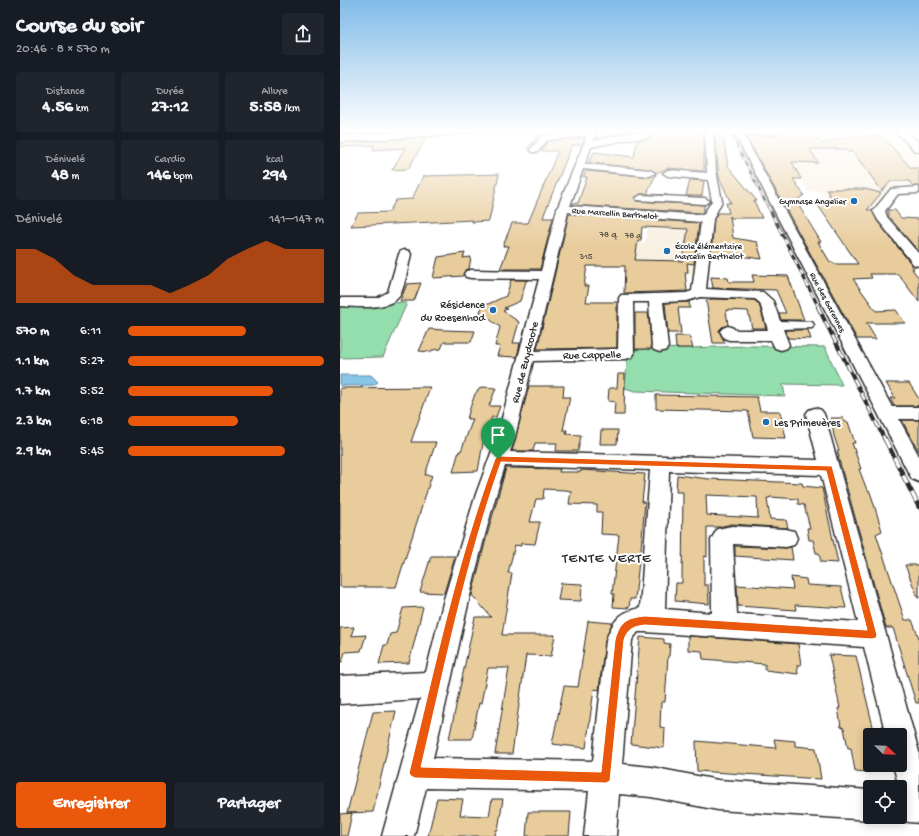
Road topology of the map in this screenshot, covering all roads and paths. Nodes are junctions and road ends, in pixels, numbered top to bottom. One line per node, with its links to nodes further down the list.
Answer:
1 (579, 169): 12 (street, Rue de Zuydcoote)
2 (640, 169): 5 (street)
3 (712, 169): 7 (street)
4 (758, 169): 27 (street, Rue des Garennes)
5 (650, 173)
6 (668, 173): 7 (street)
7 (713, 178): 14 (street)
8 (919, 190): 16 (street)
9 (641, 198): 10 (street, Rue Marcellin Berthelot)
10 (670, 199): 11 (street, Rue Marcellin Berthelot); 13 (street, Rue Marcellin Berthelot)
11 (705, 201)
12 (563, 209): 13 (street, Rue Marcellin Berthelot); 18 (street, Rue de Zuydcoote)
13 (666, 217): 14 (street, Rue Marcellin Berthelot)
14 (707, 219): 19 (street)
15 (405, 254): 21 (street)
16 (919, 262)
17 (471, 274): 18 (street)
18 (546, 274): 26 (street, Rue de Zuydcoote)
19 (699, 293): 20 (street); 24 (street)
20 (656, 298): 25 (street); 26 (street, Rue Cappelle)
21 (340, 302)
22 (807, 325): 24 (street)
23 (728, 331): 24 (street)
24 (778, 335)
25 (660, 348)
26 (526, 356): 30 (street, Rue de Zuydcoote)
27 (887, 413): 28 (street); 33 (street, Rue des Garennes)
28 (919, 413)
29 (815, 414): 32 (street)
30 (498, 459): 31 (street); 38 (street, Rue de Zuydcoote)
31 (660, 463): 32 (street); 35 (street)
32 (829, 468): 37 (street)
33 (919, 474)
34 (786, 538): 36 (street)
35 (652, 621): 36 (street); 43 (street)
36 (725, 626): 37 (street)
37 (872, 635): 40 (street)
38 (436, 685): 39 (street); 42 (street, Rue de Zuydcoote)
39 (340, 690)
40 (898, 728)
41 (907, 762): 46 (street)
42 (415, 773): 43 (street); 47 (street, Rue de Zuydcoote)
43 (606, 777): 44 (street); 48 (street)
44 (863, 804)
45 (907, 806): 46 (street)
46 (919, 807)
47 (398, 836)
48 (600, 836)

